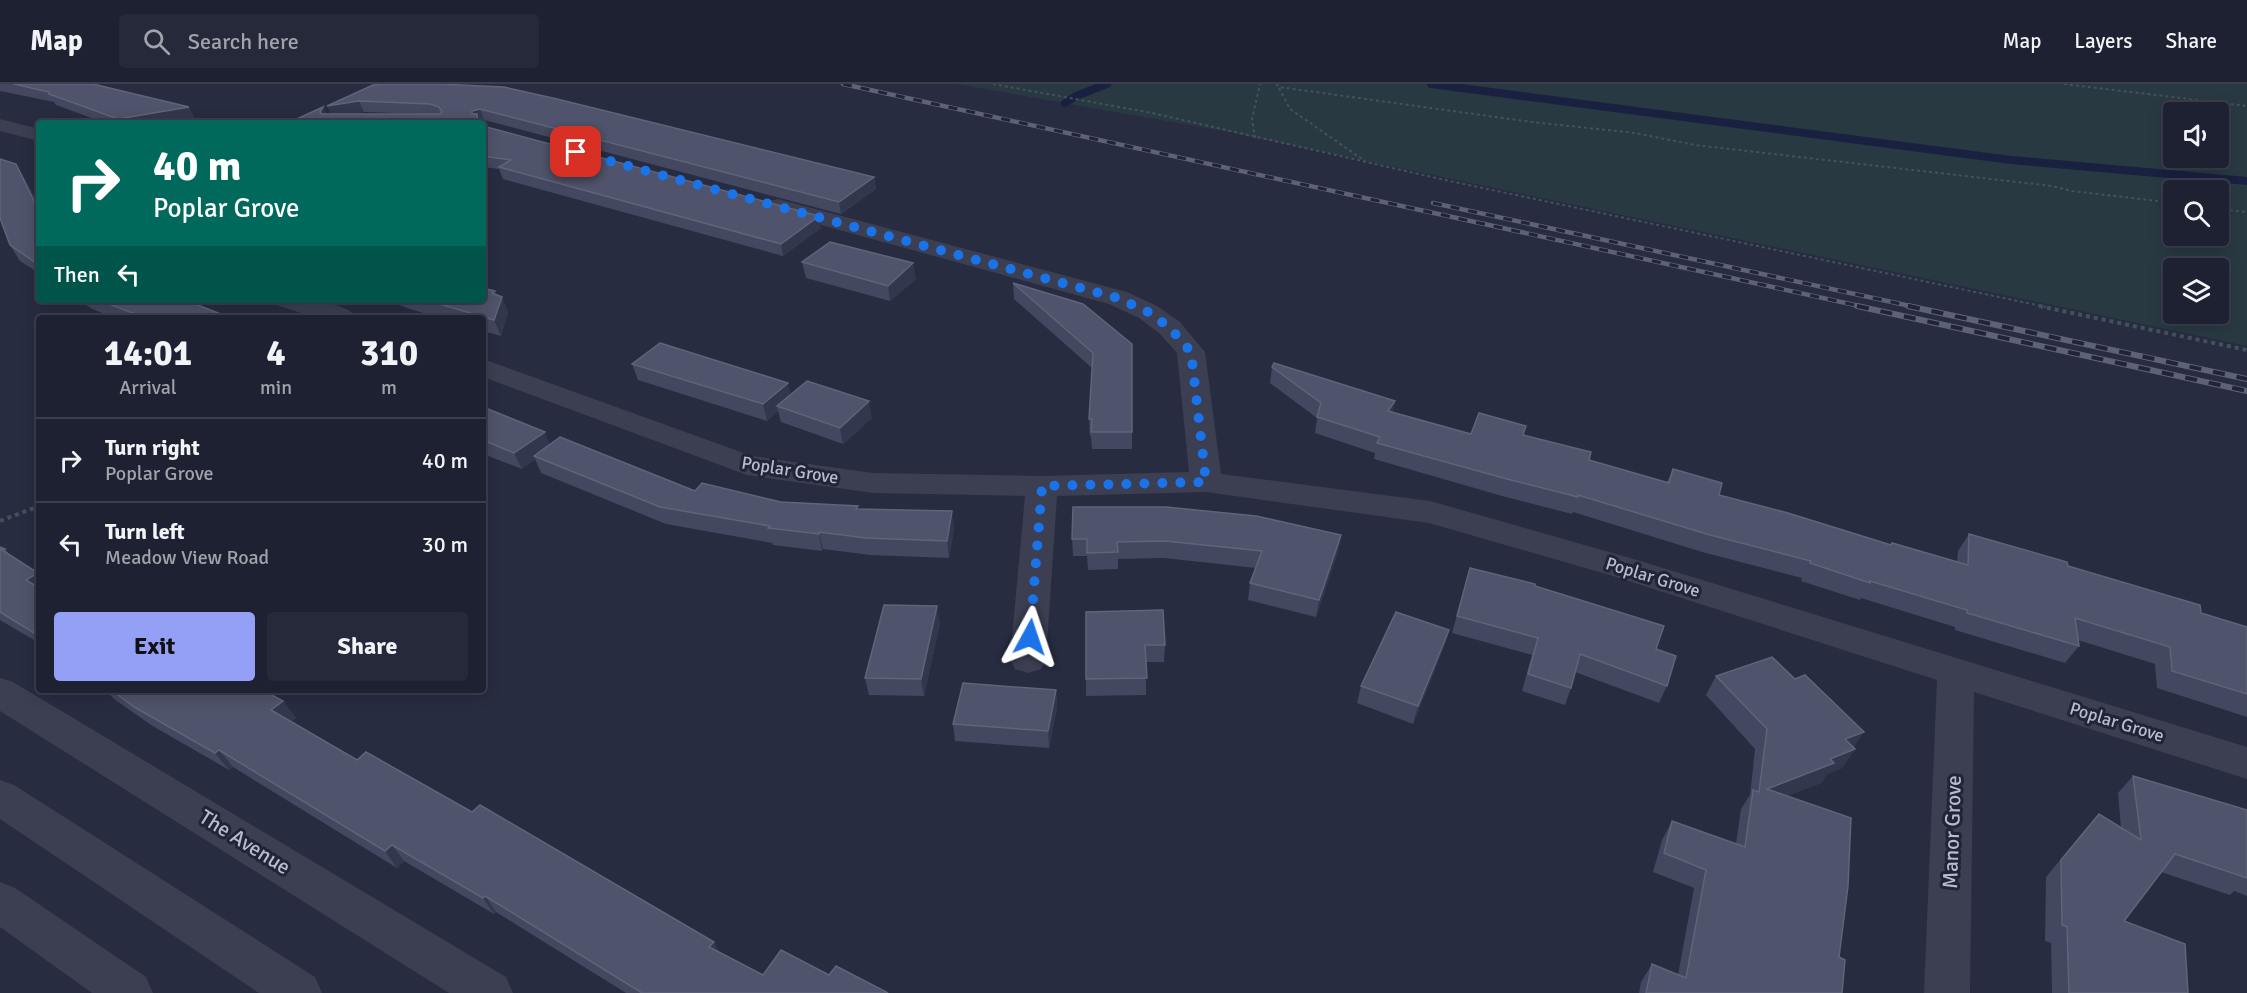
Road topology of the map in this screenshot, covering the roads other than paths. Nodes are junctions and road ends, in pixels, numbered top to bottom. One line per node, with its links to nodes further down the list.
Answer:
1 (0, 124): 2 (street)
2 (36, 134)
3 (761, 202): 7 (street)
4 (297, 303): 5 (street)
5 (335, 315)
6 (486, 368): 8 (street, Poplar Grove)
7 (1206, 482): 8 (street, Poplar Grove); 10 (street, Poplar Grove)
8 (1042, 486): 9 (street)
9 (1028, 659)
10 (1956, 672): 12 (street, Poplar Grove); 18 (street, Manor Grove)
11 (0, 692): 17 (street, The Avenue)
12 (2247, 763)
13 (0, 797): 16 (street)
14 (0, 902): 15 (street)
15 (130, 993)
16 (299, 993)
17 (490, 993)
18 (1947, 993)

